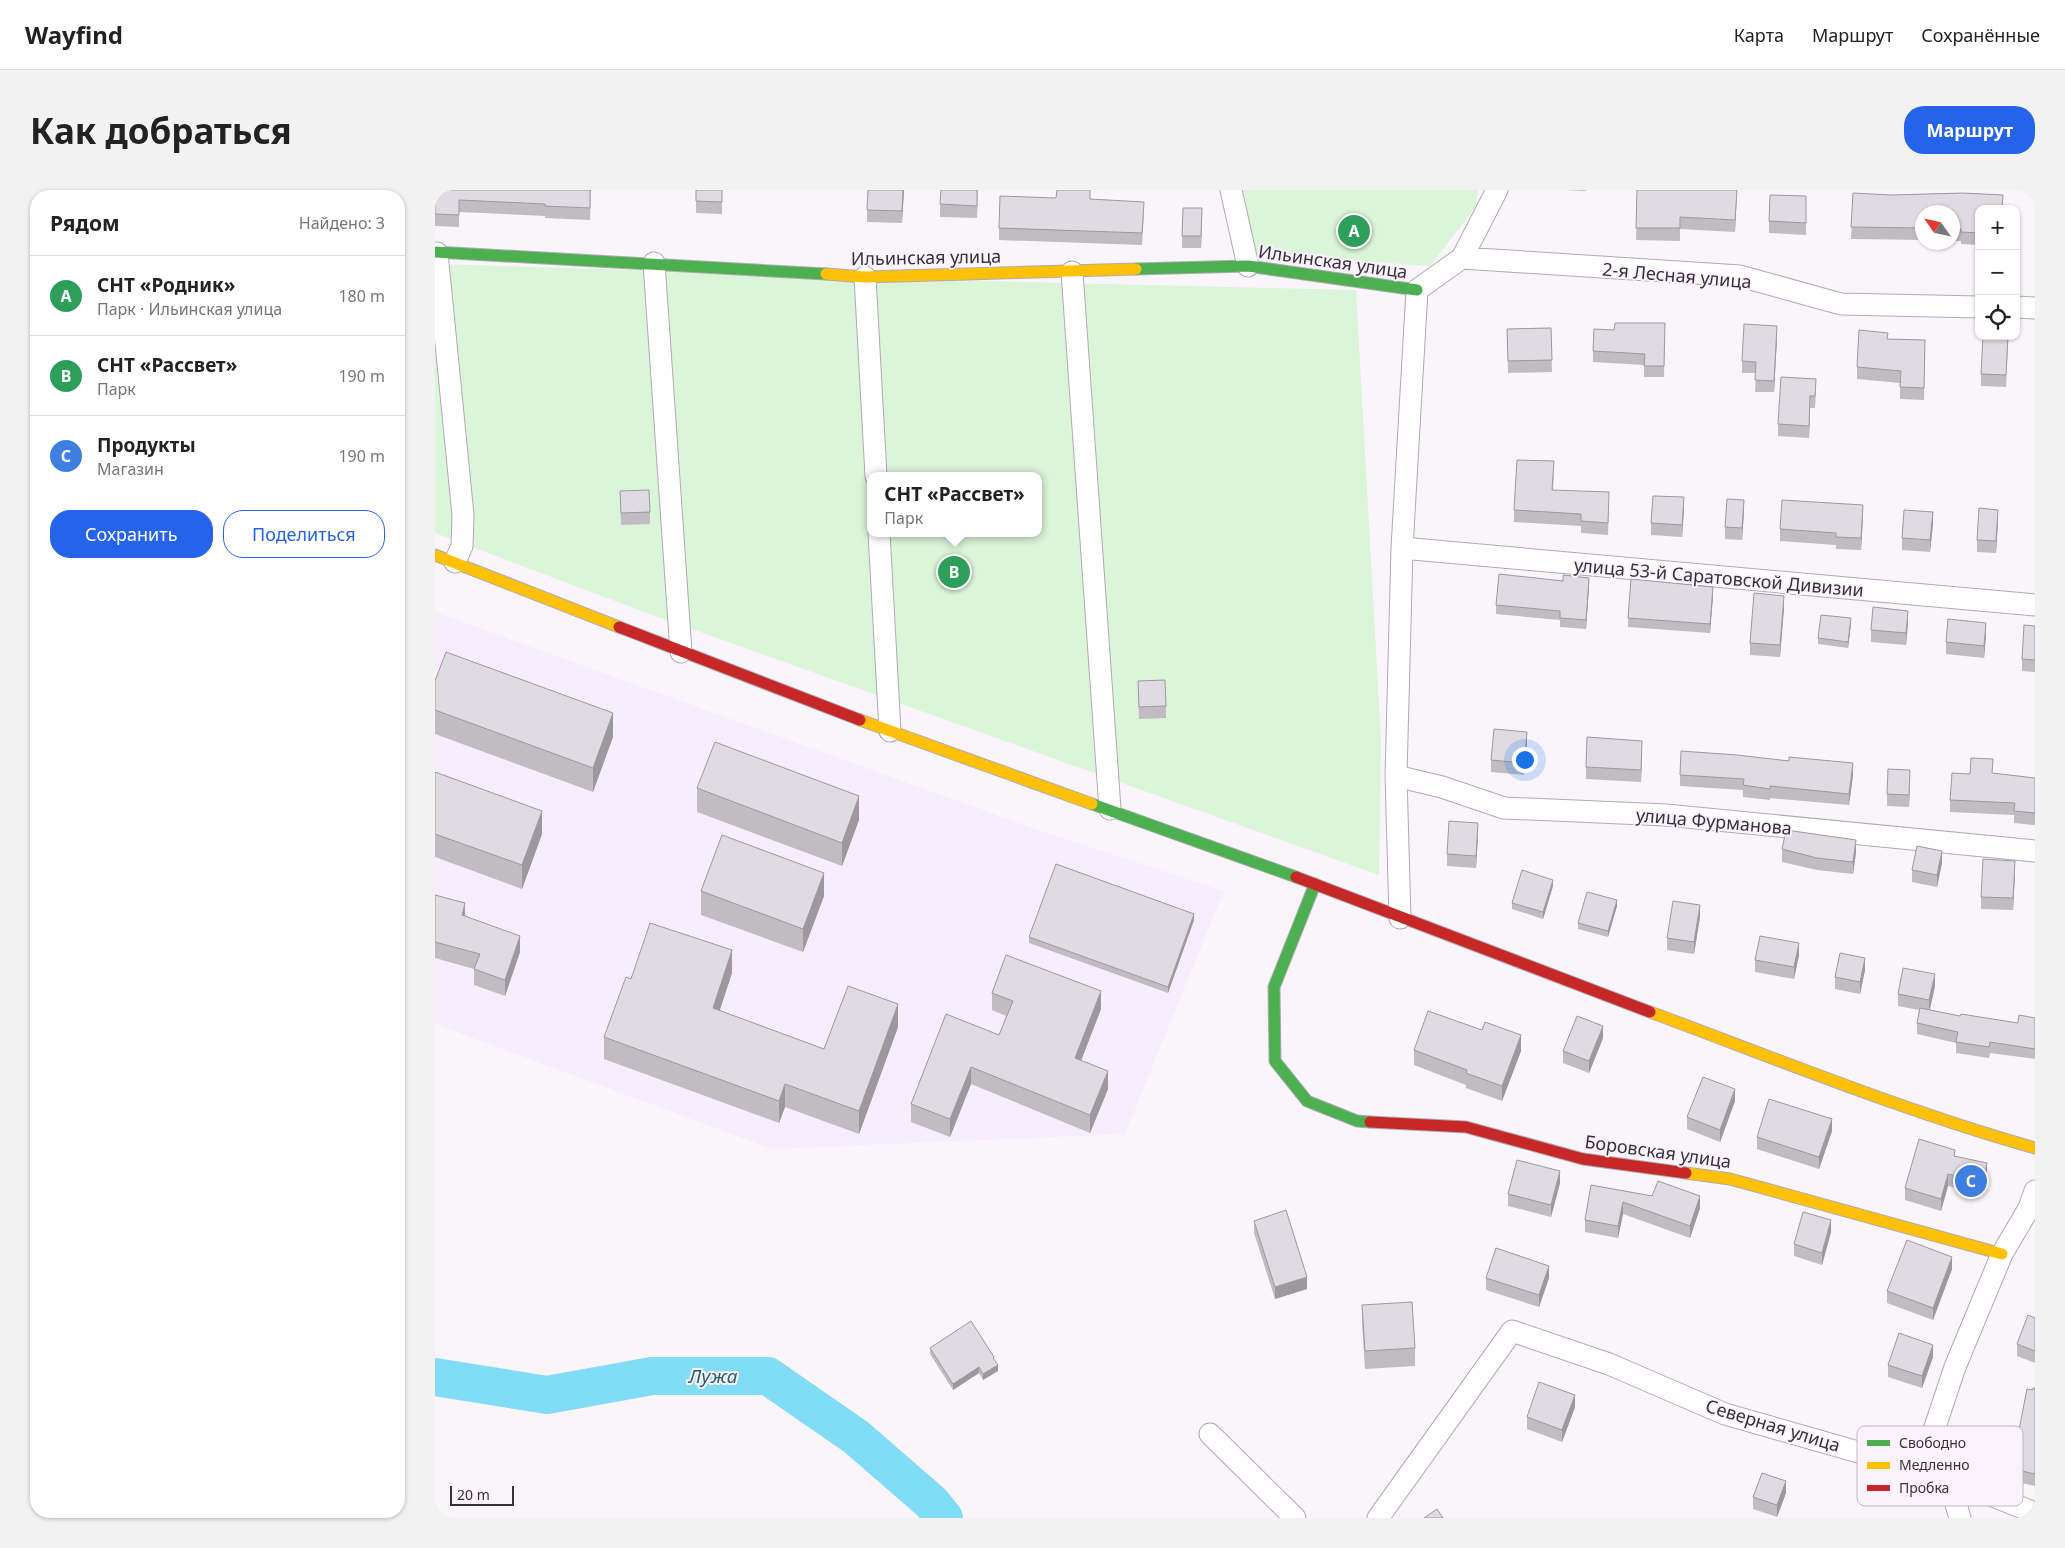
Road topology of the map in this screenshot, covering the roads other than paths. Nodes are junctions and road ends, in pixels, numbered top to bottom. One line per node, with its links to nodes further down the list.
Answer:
1 (1231, 190): 6 (street)
2 (1497, 190): 4 (street)
3 (436, 253): 5 (street, Ильинская улица); 17 (street)
4 (1462, 258): 9 (street); 10 (street, 2-я Лесная улица)
5 (653, 263): 8 (street, Ильинская улица); 19 (street)
6 (1247, 266): 7 (street, Ильинская улица); 9 (street, Ильинская улица)
7 (1072, 272): 8 (street, Ильинская улица); 22 (street)
8 (865, 277): 13 (street)
9 (1417, 290): 15 (street)
10 (1975, 307)
11 (2020, 307): 12 (street)
12 (2035, 308)
13 (876, 472)
14 (879, 537): 20 (street)
15 (1403, 548): 18 (street, улица 53-й Саратовской Дивизии); 21 (street)
16 (435, 555): 17 (street)
17 (455, 562): 19 (street)
18 (2035, 605)
19 (681, 652): 20 (street)
20 (890, 731): 22 (street)
21 (1396, 776): 23 (street, улица Фурманова); 25 (street)
22 (1110, 809): 24 (street)
23 (2035, 851)
24 (1315, 884): 25 (street); 28 (street, Боровская улица)
25 (1400, 918): 26 (street)
26 (2035, 1148)
27 (2035, 1191): 28 (street)
28 (2002, 1254): 29 (street)
29 (1935, 1426)
30 (1211, 1434): 34 (street)
31 (1857, 1452): 35 (street, Северная улица)
32 (2018, 1506): 33 (street, Северная улица)
33 (2035, 1513)
34 (1295, 1518)
35 (1378, 1518)

